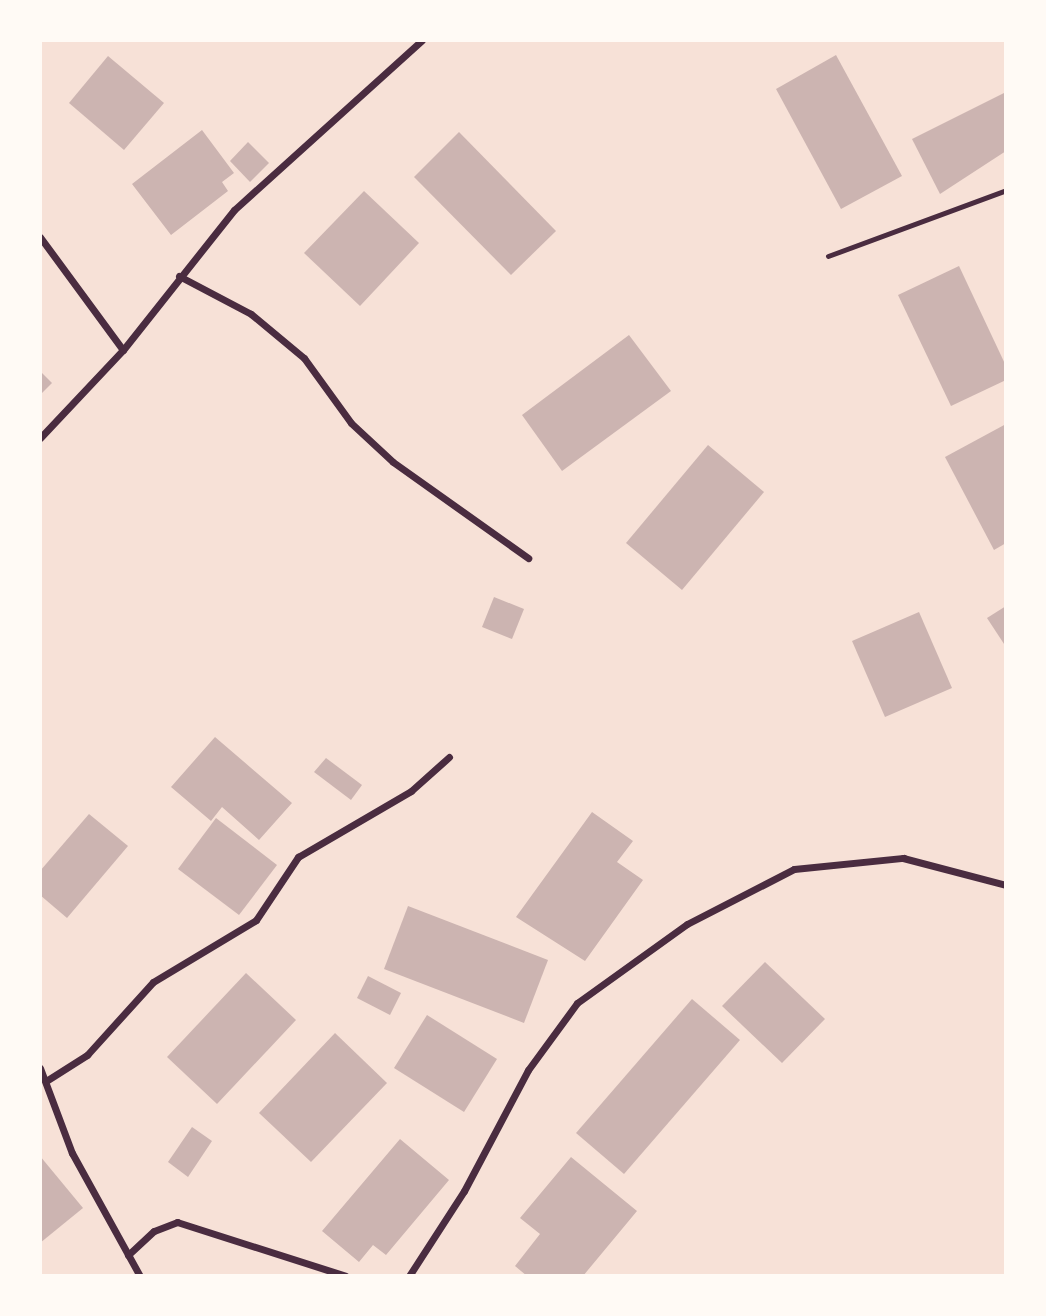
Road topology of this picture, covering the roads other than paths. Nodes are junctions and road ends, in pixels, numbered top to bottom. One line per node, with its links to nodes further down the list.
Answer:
1 (422, 40): 5 (street)
2 (1006, 190): 4 (lane)
3 (40, 237): 6 (street)
4 (828, 256)
5 (178, 276): 6 (street); 8 (street)
6 (123, 350): 7 (street)
7 (40, 438)
8 (528, 558)
9 (449, 757): 12 (street)
10 (1006, 885): 16 (street)
11 (40, 1068): 12 (street)
12 (46, 1081): 13 (street)
13 (128, 1255): 14 (street); 15 (street)
14 (140, 1276)
15 (346, 1276)
16 (410, 1276)

